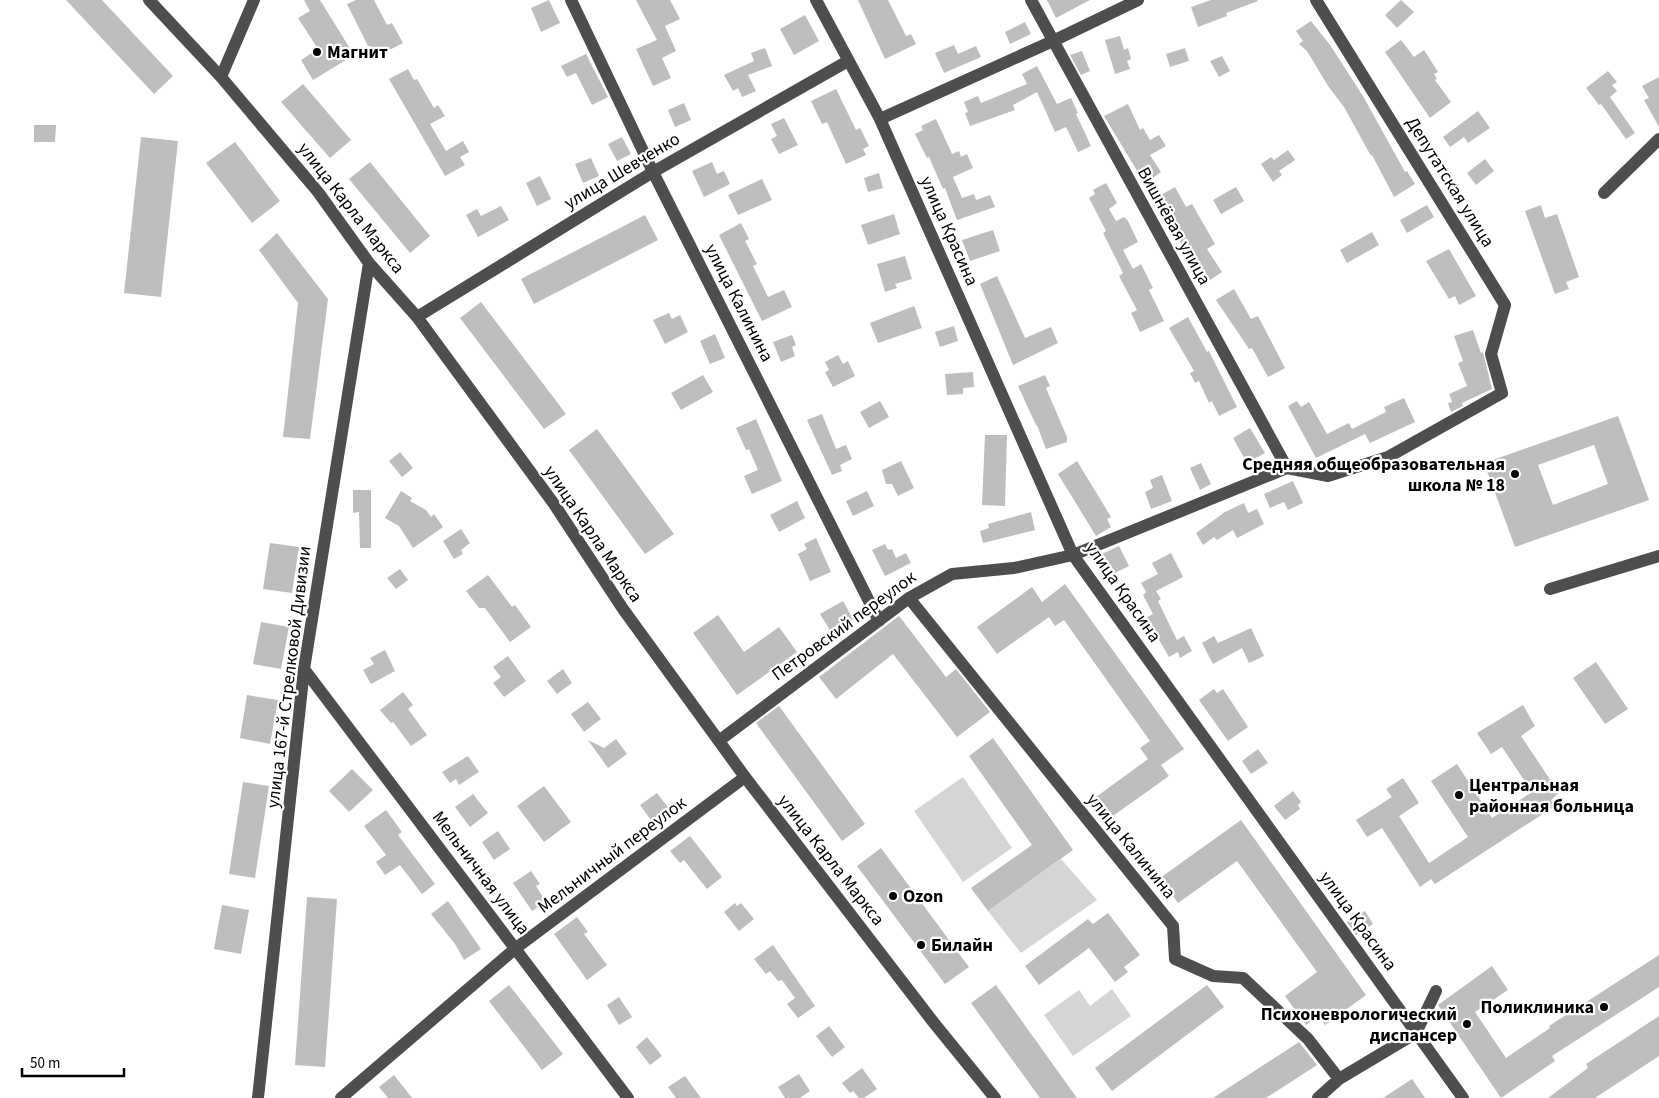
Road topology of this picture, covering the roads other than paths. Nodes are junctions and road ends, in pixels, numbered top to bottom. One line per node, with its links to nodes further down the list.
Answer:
1 (149, 0): 10 (street, улица Карла Маркса)
2 (254, 0): 10 (street)
3 (571, 0): 13 (street, улица Калинина)
4 (816, 0): 9 (street, улица Красина)
5 (1031, 0): 8 (street, Вишнёвая улица)
6 (1138, 0): 8 (street)
7 (1316, 0): 17 (street, Депутатская улица)
8 (1053, 41): 11 (street); 17 (street, Вишнёвая улица)
9 (848, 61): 11 (street, улица Красина); 13 (street, улица Шевченко)
10 (220, 77): 15 (street, улица Карла Маркса)
11 (880, 119): 18 (street, улица Красина)
12 (1659, 139): 14 (street)
13 (653, 172): 16 (street, улица Шевченко); 22 (street, улица Калинина)
14 (1604, 193)
15 (369, 263): 16 (street, улица Карла Маркса); 23 (street, улица 167-й Стрелковой Дивизии)
16 (417, 317): 24 (street, улица Карла Маркса)
17 (1287, 468): 18 (street, Петровский переулок)
18 (1074, 555): 21 (street, Петровский переулок); 28 (street, улица Красина)
19 (1659, 556): 20 (street)
20 (1550, 589)
21 (909, 598): 22 (street, Петровский переулок); 29 (street, улица Калинина)
22 (879, 621): 24 (street, Петровский переулок)
23 (304, 669): 26 (street, Мельничная улица); 30 (street, улица 167-й Стрелковой Дивизии)
24 (720, 740): 25 (street, улица Карла Маркса)
25 (745, 777): 26 (street, Мельничный переулок); 33 (street, улица Карла Маркса)
26 (516, 948): 31 (street, Мельничный переулок); 32 (street, Мельничная улица)
27 (1436, 991): 28 (street)
28 (1416, 1033): 29 (street); 35 (street, улица Красина)
29 (1339, 1079): 34 (street)
30 (258, 1098)
31 (341, 1098)
32 (628, 1098)
33 (995, 1098)
34 (1318, 1098)
35 (1463, 1098)

